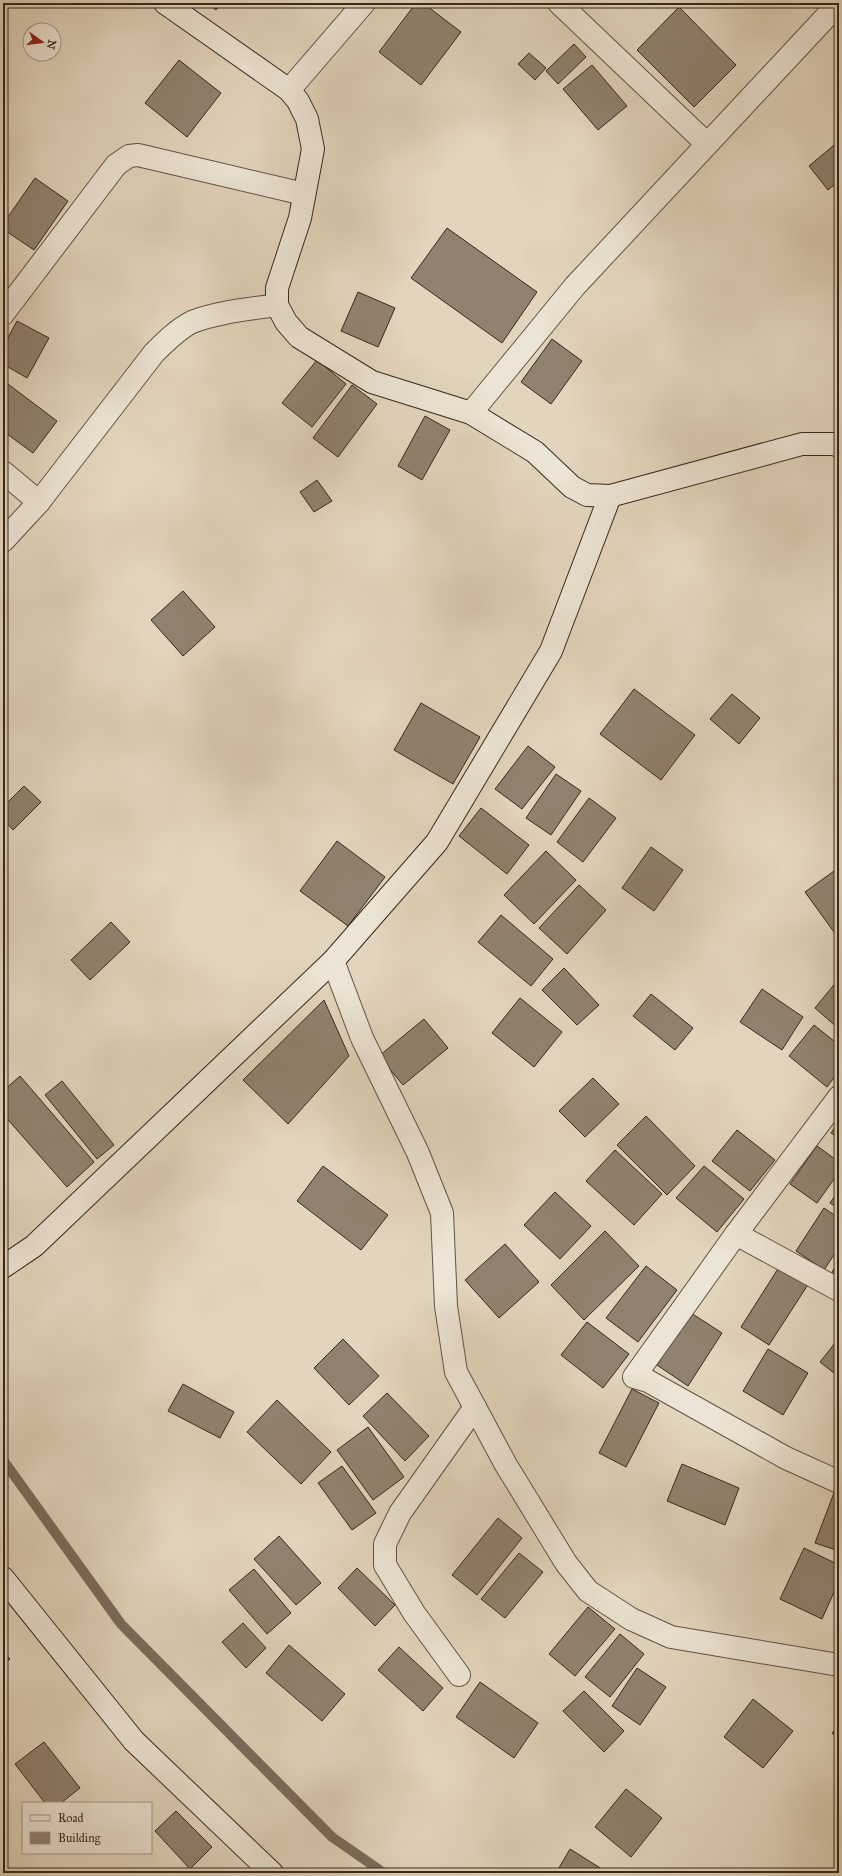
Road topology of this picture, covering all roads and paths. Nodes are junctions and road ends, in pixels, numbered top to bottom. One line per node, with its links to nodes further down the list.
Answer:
1 (165, 3): 5 (street)
2 (364, 3): 5 (street)
3 (559, 3): 6 (street)
4 (839, 3): 6 (street)
5 (289, 90): 7 (street)
6 (706, 144): 10 (street)
7 (304, 194): 8 (street); 9 (street)
8 (277, 304): 10 (street); 14 (street)
9 (3, 314)
10 (471, 413): 13 (street)
11 (839, 446): 13 (street)
12 (3, 472): 14 (street)
13 (610, 496): 16 (street)
14 (39, 502): 15 (street)
15 (3, 540)
16 (333, 961): 19 (street); 21 (street)
17 (839, 1097): 18 (street)
18 (736, 1234): 20 (street); 22 (street)
19 (3, 1267)
20 (839, 1290)
21 (475, 1407): 24 (street); 25 (street)
22 (839, 1482)
23 (3, 1578): 26 (street)
24 (839, 1665)
25 (458, 1675)
26 (272, 1873)

